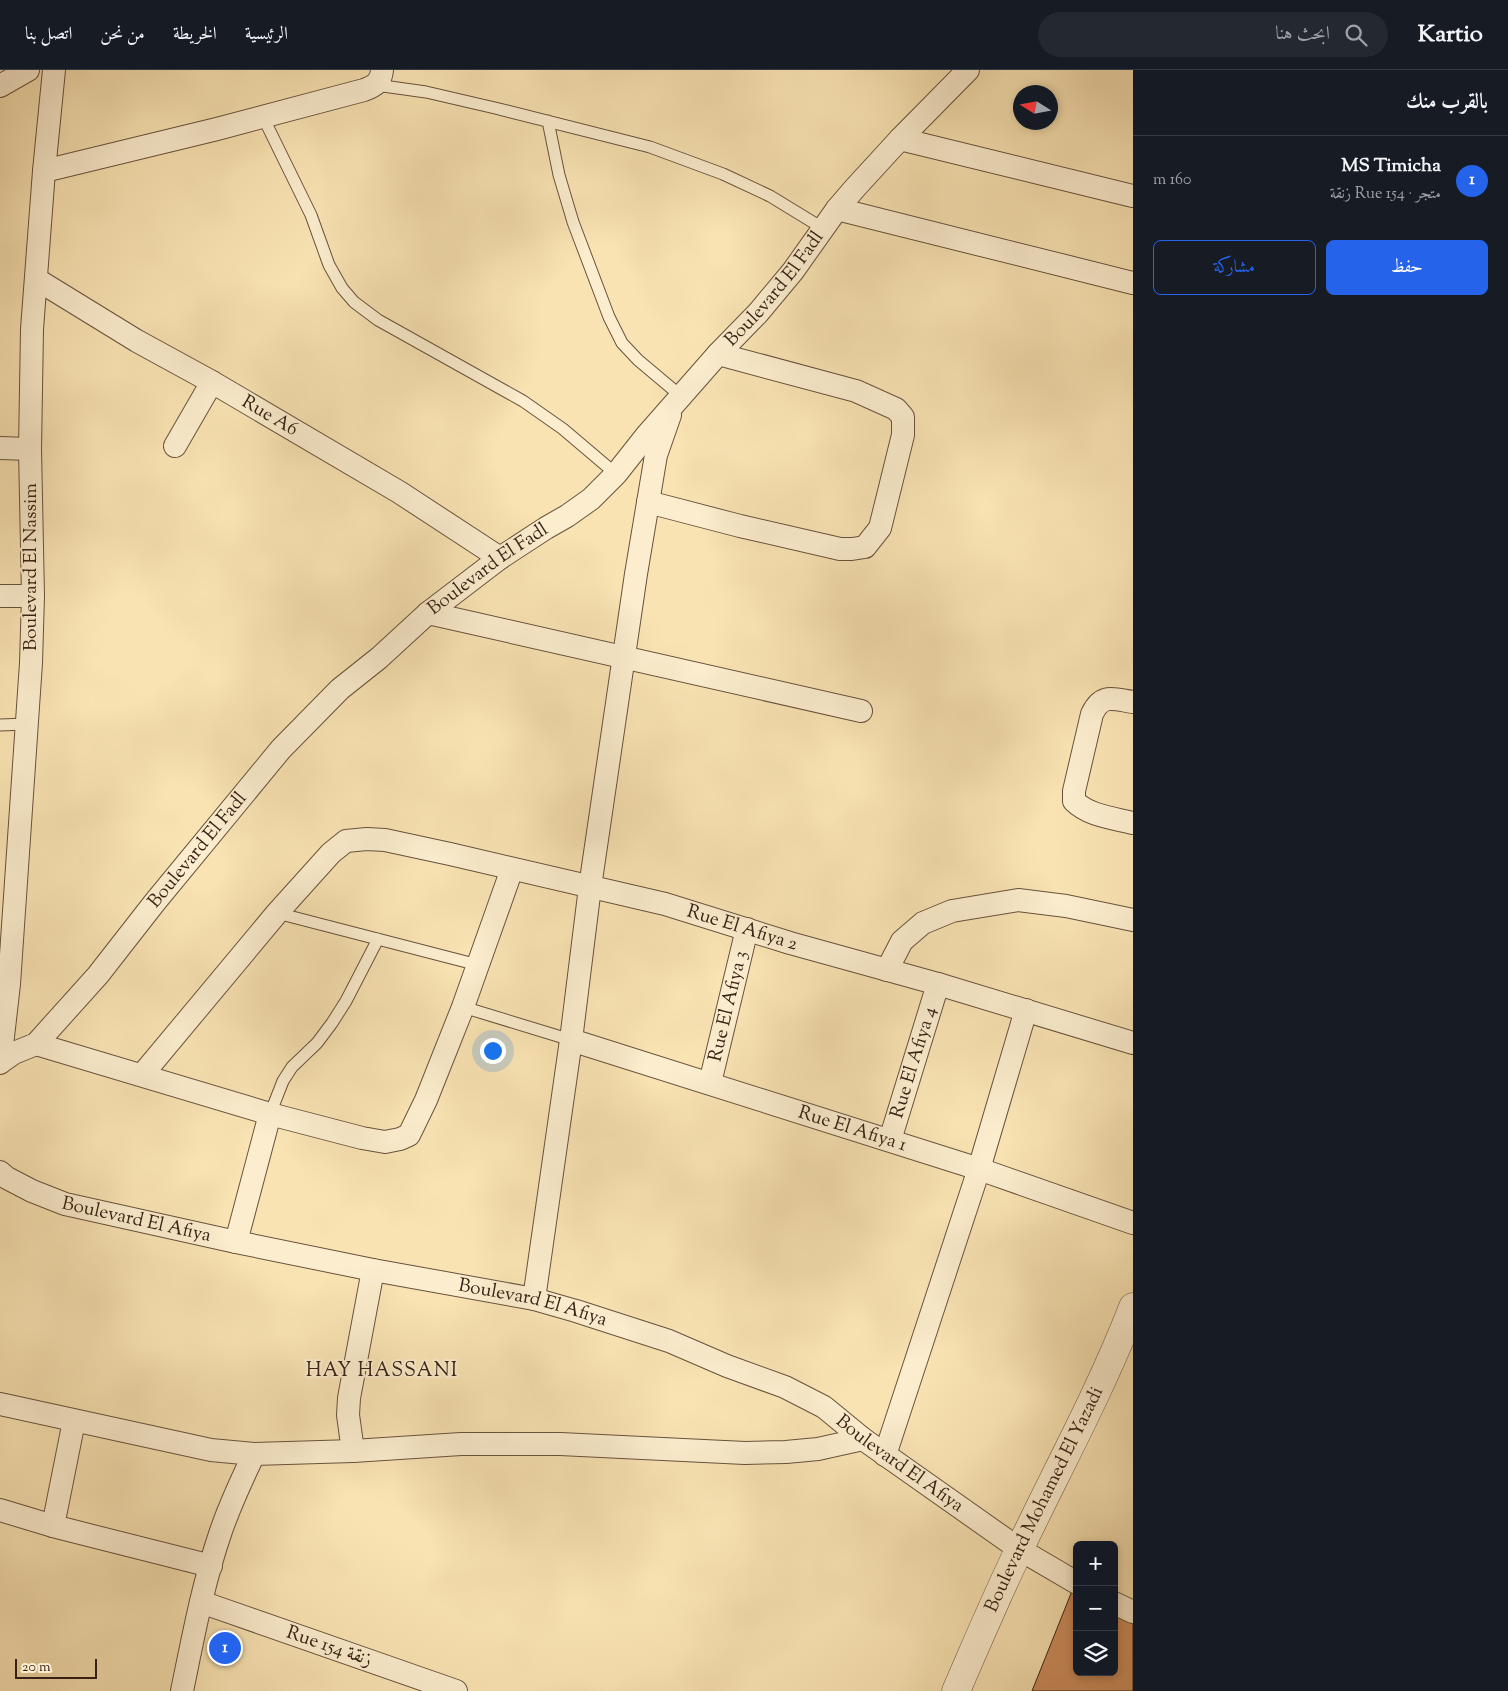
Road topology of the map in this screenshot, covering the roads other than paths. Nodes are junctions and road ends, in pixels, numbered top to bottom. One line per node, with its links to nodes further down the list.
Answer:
1 (28, 70): 5 (street)
2 (54, 70): 9 (street, Boulevard El Nassim)
3 (968, 70): 8 (street, Boulevard El Fadl)
4 (379, 78): 6 (street); 7 (lane)
5 (0, 86)
6 (263, 117): 9 (street); 21 (lane)
7 (548, 121): 12 (lane); 17 (lane)
8 (900, 139): 10 (street); 11 (street, Boulevard El Fadl)
9 (44, 171): 13 (street, Boulevard El Nassim)
10 (1133, 196)
11 (837, 209): 12 (street, Boulevard El Fadl); 14 (street)
12 (824, 230): 15 (street, Boulevard El Fadl)
13 (36, 279): 16 (street, Rue A6); 20 (street, Boulevard El Nassim)
14 (1133, 283)
15 (718, 354): 17 (street, Boulevard El Fadl); 22 (street)
16 (212, 382): 18 (street); 23 (street, Rue A6)
17 (677, 402): 21 (street, Boulevard El Fadl); 22 (street)
18 (174, 446)
19 (0, 448): 20 (street)
20 (30, 449): 25 (street, Boulevard El Nassim)
21 (616, 474): 23 (street, Boulevard El Fadl)
22 (648, 502): 27 (street)
23 (500, 558): 26 (street, Boulevard El Fadl)
24 (0, 596): 25 (street)
25 (33, 596): 30 (street, Boulevard El Nassim)
26 (428, 613): 27 (street); 46 (street, Boulevard El Fadl)
27 (624, 659): 29 (street); 34 (street)
28 (1133, 702): 32 (street)
29 (861, 711)
30 (27, 724): 31 (lane); 47 (street, Boulevard El Nassim)
31 (0, 725)
32 (1133, 823)
33 (512, 869): 34 (street, Rue El Afiya 2); 35 (street, Rue El Afiya 2); 39 (street)
34 (590, 887): 37 (street, Rue El Afiya 2); 44 (street)
35 (277, 913): 38 (lane); 48 (street)
36 (1133, 920): 40 (street)
37 (747, 929): 40 (street, Rue El Afiya 2); 49 (street, Rue El Afiya 3)
38 (378, 939): 39 (lane); 50 (lane)
39 (478, 965): 42 (street)
40 (886, 970): 41 (street, Rue El Afiya 2)
41 (938, 984): 43 (street, Rue El Afiya 2); 51 (street, Rue El Afiya 4)
42 (463, 1007): 44 (lane); 50 (street)
43 (1026, 1010): 45 (street, Rue El Afiya 2); 52 (street)
44 (571, 1040): 49 (street, Rue El Afiya 1); 57 (street)
45 (1133, 1043)
46 (36, 1044): 47 (street, Boulevard El Fadl); 48 (street)
47 (0, 1062)
48 (142, 1075): 50 (street)
49 (710, 1083): 51 (street, Rue El Afiya 1)
50 (270, 1114): 55 (street)
51 (890, 1140): 52 (street, Rue El Afiya 1)
52 (979, 1169): 54 (street, Rue El Afiya 1); 64 (street)
53 (0, 1172): 55 (street, Boulevard El Afiya)
54 (1133, 1223)
55 (236, 1242): 56 (street, Boulevard El Afiya)
56 (373, 1270): 57 (street, Boulevard El Afiya); 62 (street)
57 (534, 1299): 61 (street, Boulevard El Afiya)
58 (1133, 1307): 67 (street, Boulevard Mohamed El Yazadi)
59 (0, 1404): 60 (street)
60 (74, 1421): 63 (street); 66 (street)
61 (863, 1439): 62 (street); 64 (street, Boulevard El Afiya)
62 (353, 1451): 63 (street)
63 (254, 1454): 68 (street)
64 (885, 1455): 67 (street, Boulevard El Afiya)
65 (0, 1510): 66 (street)
66 (53, 1526): 68 (street)
67 (1019, 1549): 69 (street, Boulevard El Afiya); 75 (street, Boulevard Mohamed El Yazadi)
68 (211, 1566): 70 (street)
69 (1073, 1581)
70 (201, 1602): 73 (street, Rue 154 زنقة); 74 (street)
71 (1118, 1604): 72 (street)
72 (1133, 1612)
73 (451, 1690)
74 (182, 1691)
75 (956, 1691)

